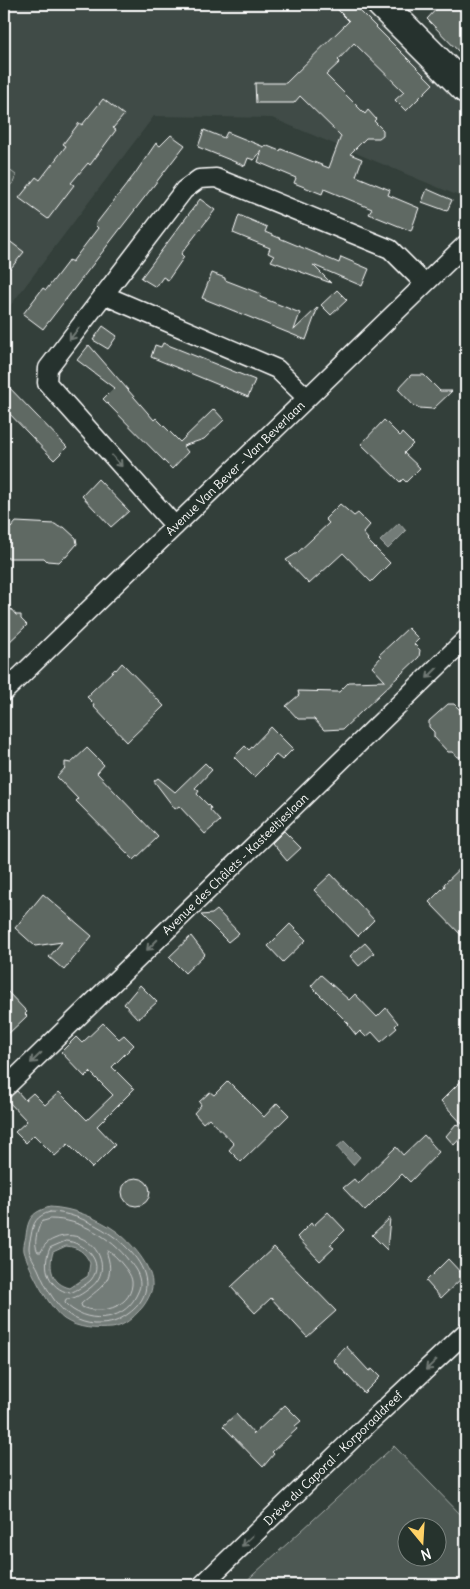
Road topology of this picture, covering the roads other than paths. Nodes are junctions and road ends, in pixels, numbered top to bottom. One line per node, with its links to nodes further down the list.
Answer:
1 (381, 4): 2 (main road)
2 (466, 89)
3 (466, 244): 4 (street, Avenue Van Bever - Van Beverlaan)
4 (424, 283): 5 (street); 6 (street, Avenue Van Bever - Van Beverlaan)
5 (104, 295): 6 (street); 7 (street, one-way to 7)
6 (307, 398): 7 (street, Avenue Van Bever - Van Beverlaan)
7 (175, 526): 9 (street, Avenue Van Bever - Van Beverlaan)
8 (466, 639): 10 (street, Avenue des Châlets - Kasteeltjeslaan, one-way to 10)
9 (4, 692)
10 (4, 1089)
11 (466, 1332): 12 (street, Drève du Caporal - Korporaaldreef, one-way to 12)
12 (202, 1585)

